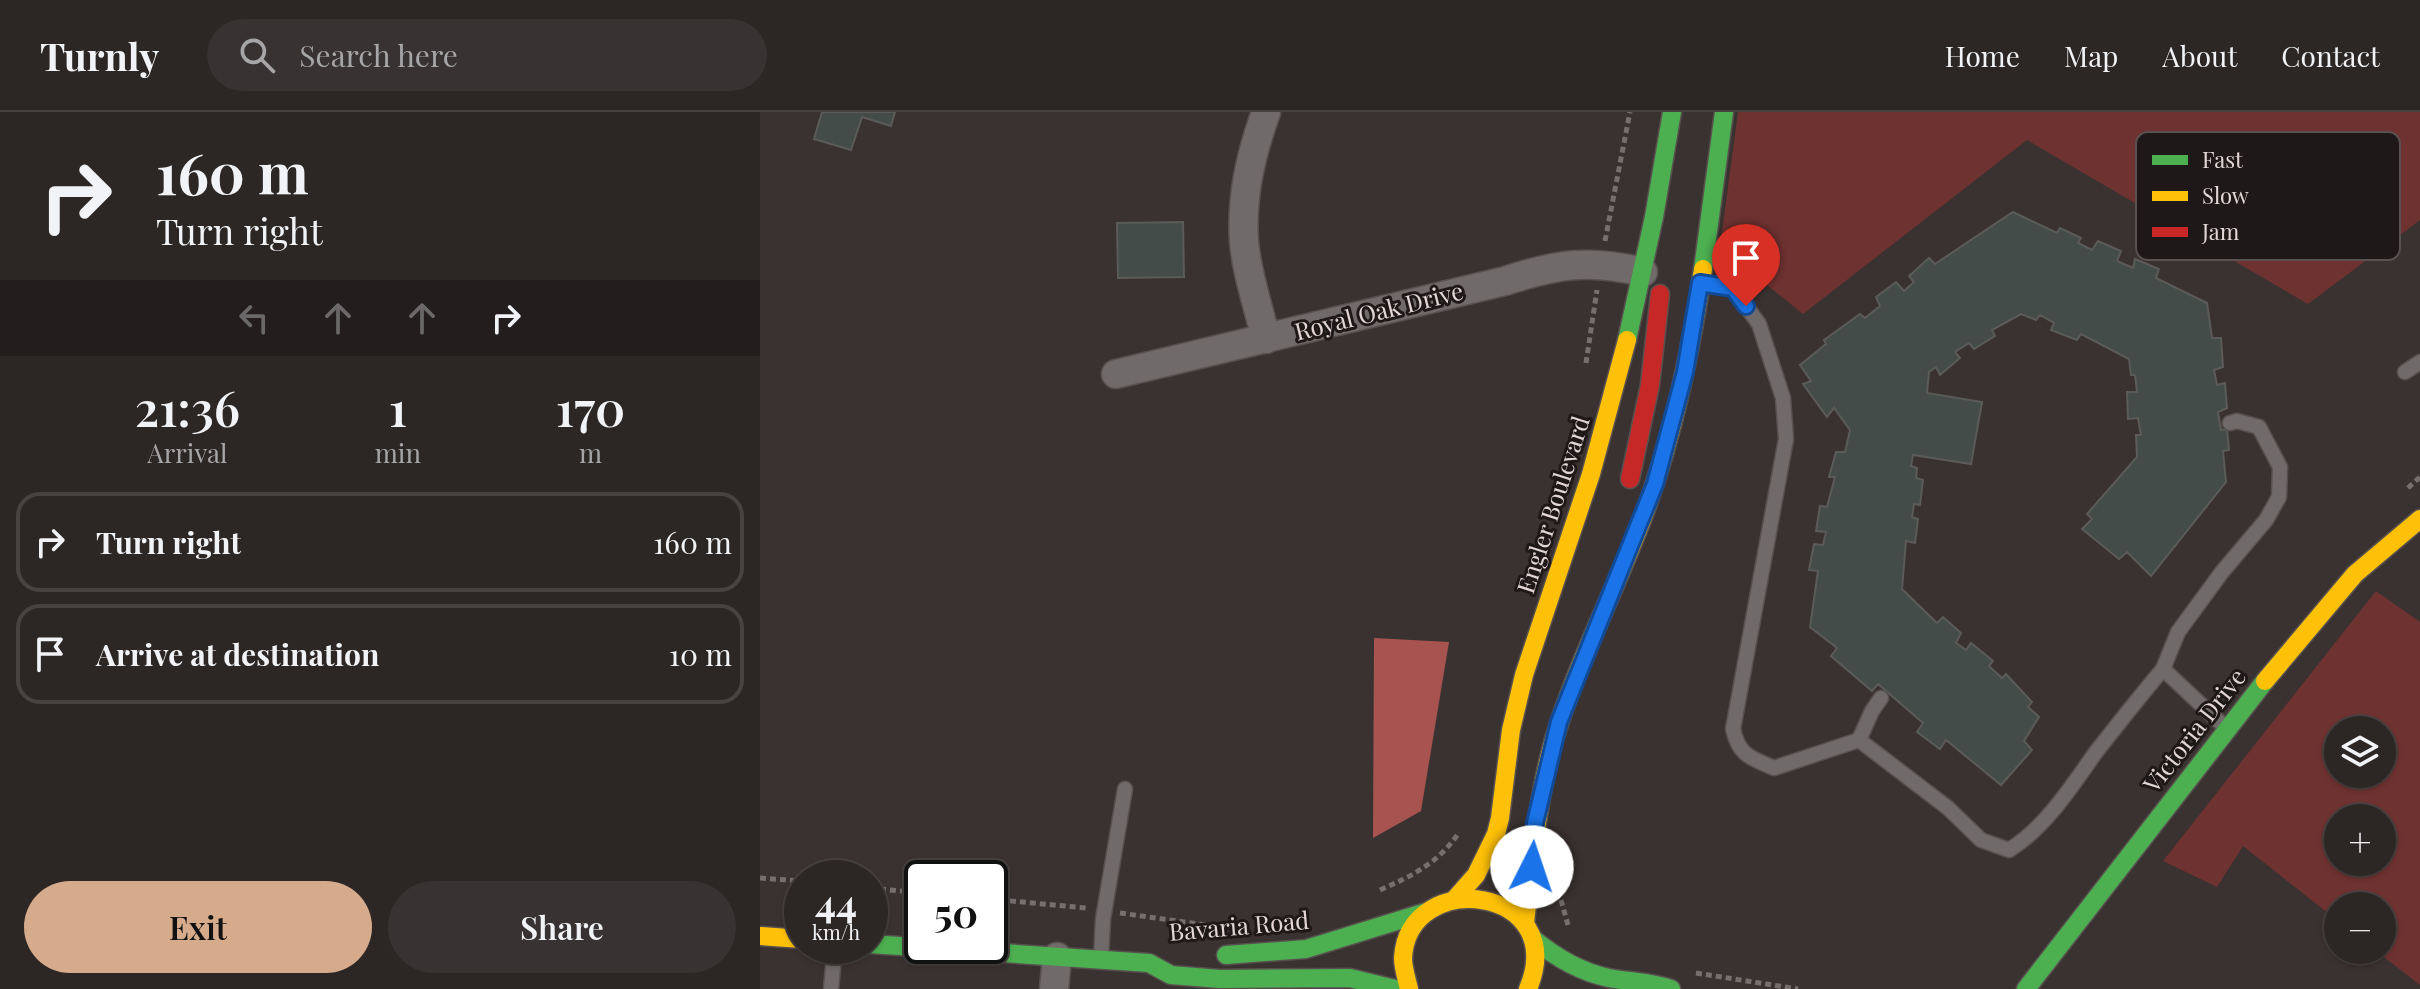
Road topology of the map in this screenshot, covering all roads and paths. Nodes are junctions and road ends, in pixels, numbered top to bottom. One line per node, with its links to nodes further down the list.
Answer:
1 (1266, 112): 8 (street)
2 (1630, 112): 5 (path)
3 (1672, 112): 6 (main road, Engler Boulevard)
4 (1724, 112): 7 (main road)
5 (1601, 263): 6 (street, Royal Oak Drive); 8 (street, Royal Oak Drive); 12 (path)
6 (1643, 272): 15 (main road); 26 (main road, Engler Boulevard)
7 (1700, 283): 15 (main road); 19 (lane)
8 (1266, 339): 11 (street, Royal Oak Drive)
9 (2420, 362): 10 (lane)
10 (2405, 372)
11 (1116, 374)
12 (1583, 377)
13 (2230, 423): 16 (lane)
14 (2420, 519): 18 (main road, Victoria Drive)
15 (1628, 555): 31 (main road)
16 (2163, 669): 18 (lane); 19 (lane)
17 (1881, 698): 19 (lane)
18 (2227, 729): 50 (main road, Victoria Drive)
19 (1859, 740)
20 (1125, 789): 28 (lane)
21 (1463, 824): 25 (path)
22 (760, 878): 23 (path)
23 (784, 880)
24 (1559, 889): 32 (path)
25 (1377, 891)
26 (1454, 900): 29 (main road, Bavaria Road); 31 (main road)
27 (1008, 901): 28 (path)
28 (1105, 910): 30 (path); 39 (lane)
29 (1426, 912): 37 (main road, Bavaria Road); 46 (main road)
30 (1220, 927)
31 (1528, 931): 47 (main road); 48 (main road)
32 (1574, 933)
33 (760, 936): 34 (main road)
34 (784, 938)
35 (888, 945): 38 (main road, Bavaria Road)
36 (1174, 951): 40 (main road, Bavaria Road)
37 (1201, 953)
38 (1057, 957): 39 (main road, Bavaria Road); 44 (street)
39 (1101, 959): 40 (main road, Bavaria Road)
40 (1149, 963): 45 (main road, Bavaria Road)
41 (833, 964): 43 (lane)
42 (1683, 971): 49 (path)
43 (831, 989)
44 (1054, 989)
45 (1395, 989)
46 (1409, 989)
47 (1528, 989)
48 (1671, 989)
49 (1798, 989)
50 (2026, 989)

